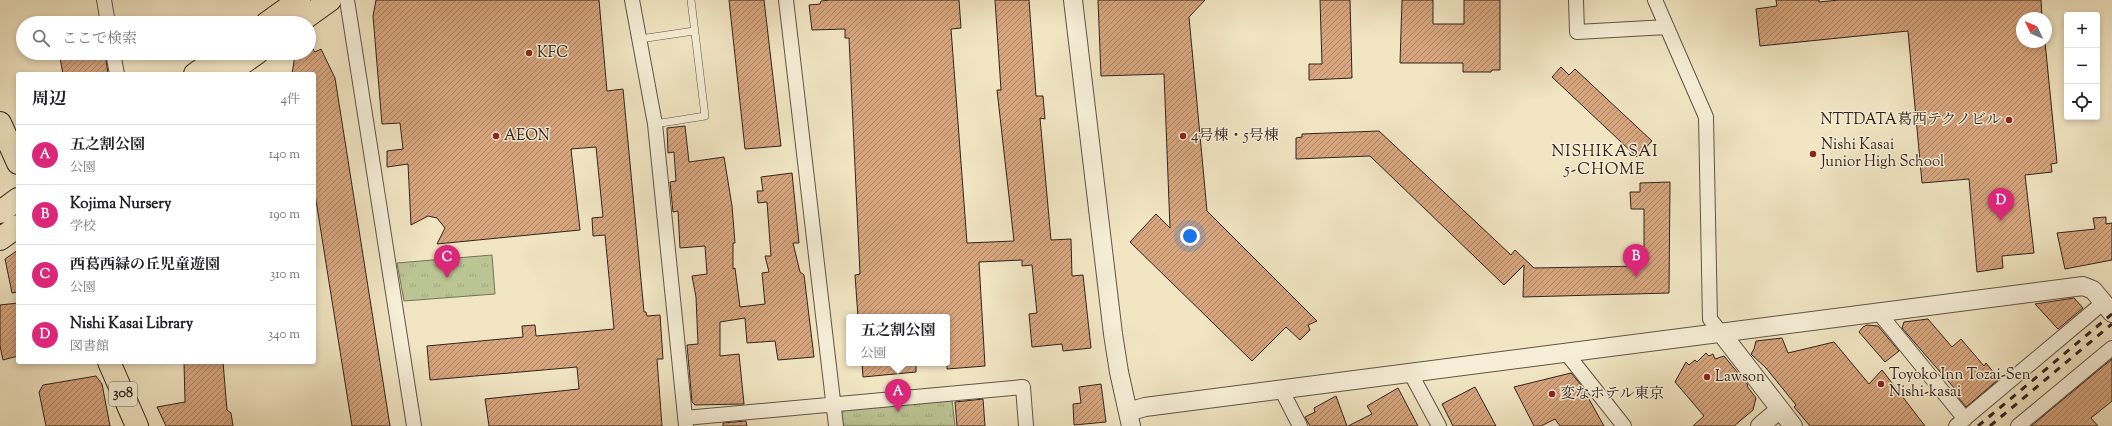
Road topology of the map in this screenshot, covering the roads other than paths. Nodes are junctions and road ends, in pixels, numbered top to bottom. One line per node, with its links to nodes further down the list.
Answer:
1 (104, 0): 11 (street)
2 (299, 0): 12 (main road)
3 (330, 0): 13 (main road)
4 (347, 0): 44 (street)
5 (632, 0): 16 (street)
6 (691, 0): 15 (lane)
7 (786, 0): 38 (street)
8 (1074, 0): 40 (street)
9 (1576, 0): 14 (street)
10 (1655, 0): 14 (street)
11 (107, 16)
12 (277, 16)
13 (308, 16)
14 (1667, 27): 32 (street)
15 (694, 31): 16 (lane); 24 (lane)
16 (640, 39): 24 (street)
17 (114, 60): 20 (street)
18 (215, 60): 21 (main road)
19 (247, 60): 22 (main road)
20 (117, 72)
21 (198, 72)
22 (231, 72)
23 (0, 123): 25 (main road)
24 (655, 124): 41 (street)
25 (16, 159)
26 (16, 200): 27 (main road)
27 (0, 212)
28 (16, 227): 29 (main road)
29 (0, 239)
30 (2108, 307): 31 (street); 42 (street)
31 (1879, 313): 32 (street); 42 (street)
32 (1722, 334): 34 (street); 39 (street)
33 (2112, 348): 52 (street)
34 (1567, 354): 36 (street); 49 (street)
35 (110, 364): 43 (main road, 308)
36 (1411, 374): 37 (street); 48 (street)
37 (1282, 391): 40 (street); 47 (street)
38 (834, 404): 41 (street); 45 (street); 46 (street)
39 (1780, 409): 50 (street); 51 (street)
40 (1130, 419)
41 (686, 422)
42 (1960, 422)
43 (138, 426)
44 (414, 426)
45 (836, 426)
46 (1026, 426)
47 (1300, 426)
48 (1439, 426)
49 (1624, 426)
50 (1760, 426)
51 (1793, 426)
52 (2018, 426)

